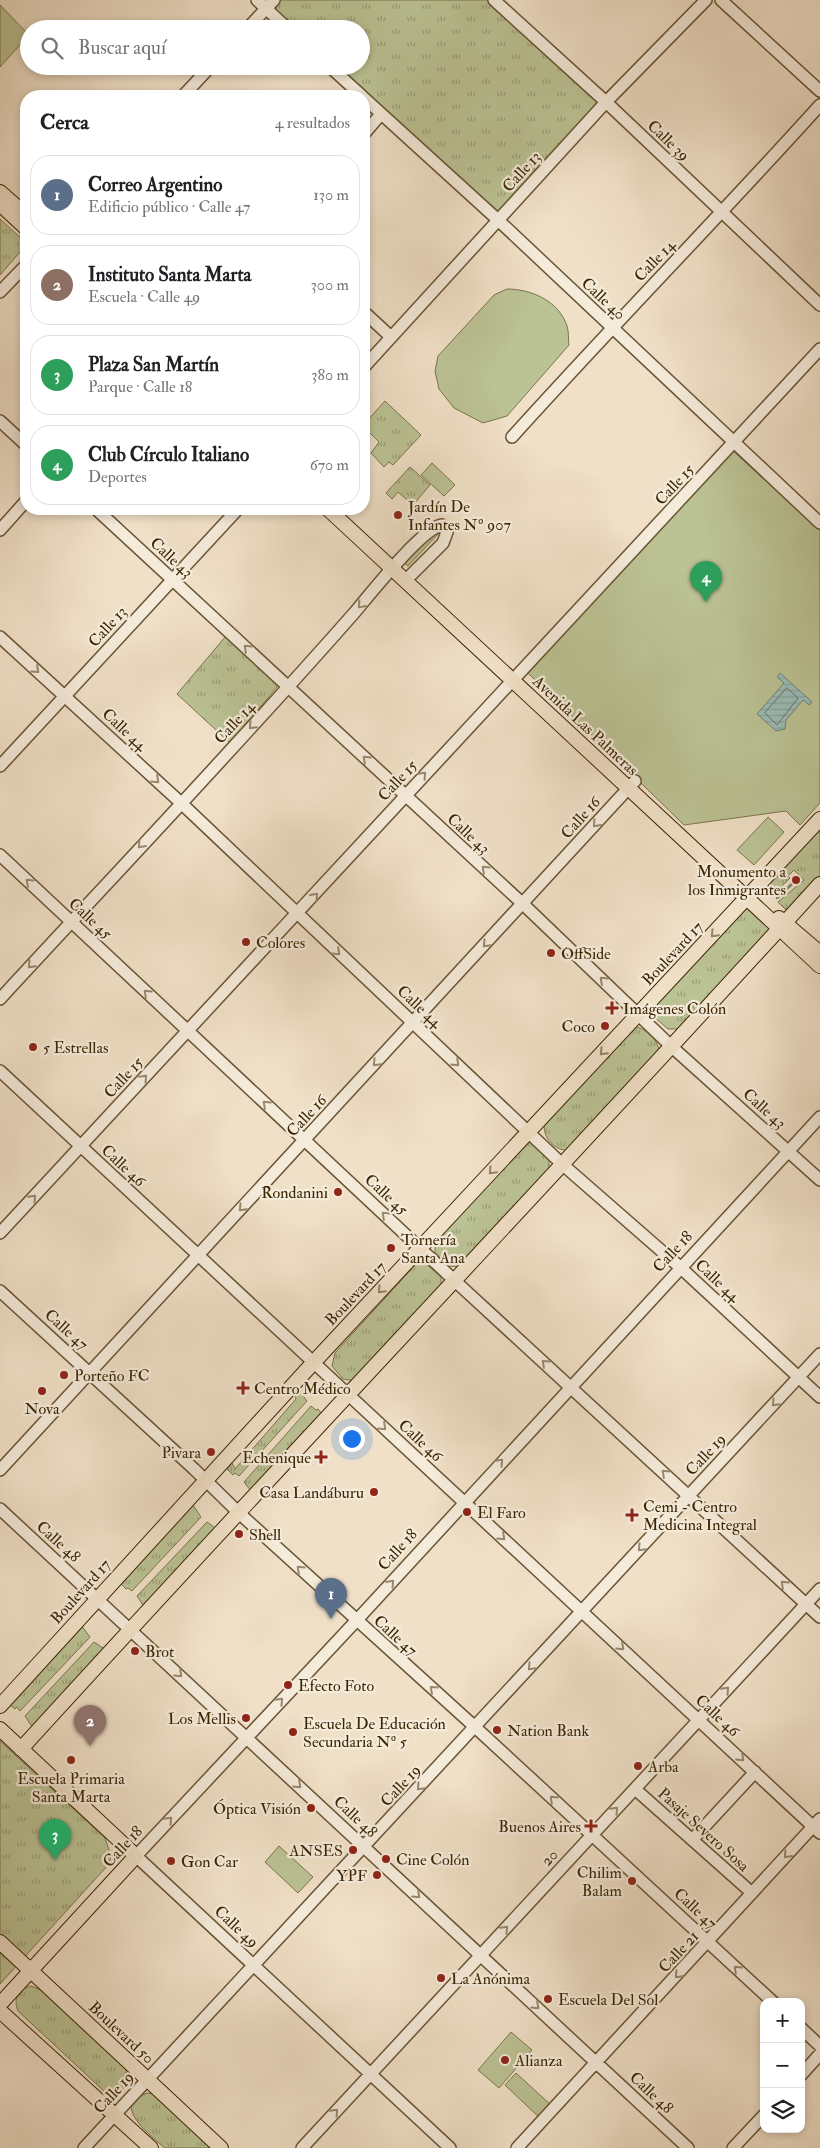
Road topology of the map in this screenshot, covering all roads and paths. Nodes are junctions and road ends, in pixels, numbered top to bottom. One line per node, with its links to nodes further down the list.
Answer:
1 (257, 0): 5 (street)
2 (494, 0): 13 (street, Calle 39)
3 (706, 0): 13 (street, Calle 13)
4 (721, 0): 12 (street)
5 (270, 4): 6 (street); 7 (street)
6 (255, 20)
7 (282, 20)
8 (203, 75): 10 (street)
9 (339, 75): 11 (street, Calle 40)
10 (189, 90)
11 (355, 90)
12 (820, 91)
13 (606, 102): 21 (street, Calle 39); 22 (street, Calle 13)
14 (370, 104): 16 (street, Calle 40)
15 (820, 105): 21 (street, Calle 14)
16 (381, 114): 17 (street); 22 (street, Calle 40)
17 (370, 127)
18 (0, 192): 20 (main road)
19 (0, 204): 23 (main road)
20 (20, 210)
21 (722, 214): 26 (street, Calle 39); 28 (street, Calle 14)
22 (498, 220): 28 (street, Calle 40); 29 (street, Calle 13)
23 (20, 222)
24 (20, 271): 25 (street)
25 (0, 292)
26 (820, 305)
27 (370, 318): 29 (street)
28 (611, 327): 33 (street, Calle 14); 35 (street, Calle 40)
29 (391, 337): 31 (street, Calle 13)
30 (820, 349): 35 (street, Calle 15)
31 (370, 360)
32 (0, 421): 34 (street)
33 (512, 437)
34 (20, 439)
35 (734, 443): 42 (street, Calle 40); 48 (street, Calle 15)
36 (820, 506): 42 (street)
37 (20, 508): 43 (street)
38 (103, 515): 45 (street, Calle 43)
39 (232, 515): 45 (street, Calle 13)
40 (335, 515): 44 (main road, Avenida Las Palmeras)
41 (346, 515): 44 (main road, Avenida Las Palmeras)
42 (816, 519)
43 (0, 530)
44 (395, 566): 46 (main road, Avenida Las Palmeras); 46 (street, Calle 14); 49 (street, Calle 14, one-way to 49)
45 (172, 578): 49 (street, Calle 43, one-way to 45); 50 (street, Calle 13)
46 (408, 578): 48 (main road, Avenida Las Palmeras)
47 (0, 637): 50 (street, Calle 44, one-way to 50)
48 (516, 678): 52 (main road, Avenida Las Palmeras); 53 (street, Calle 15, one-way to 48)
49 (289, 687): 53 (street, Calle 43, one-way to 49); 54 (street, Calle 14, one-way to 54)
50 (65, 696): 51 (street, Calle 13); 54 (street, Calle 44, one-way to 54)
51 (0, 766)
52 (632, 785): 58 (main road, Avenida Las Palmeras); 59 (street, Calle 16, one-way to 59)
53 (405, 795): 59 (street, Calle 43, one-way to 53); 60 (street, Calle 15, one-way to 53)
54 (180, 802): 60 (street, Calle 44); 61 (street, Calle 14, one-way to 61)
55 (820, 820): 58 (main road, Boulevard 17)
56 (0, 855): 61 (street, Calle 45, one-way to 56)
57 (820, 884): 62 (main road)
58 (750, 895): 62 (main road, Avenida Las Palmeras); 66 (main road, Boulevard 17, one-way to 66)
59 (523, 904): 66 (street, Calle 43, one-way to 59); 67 (street, Calle 16, one-way to 67)
60 (298, 915): 67 (street, Calle 44, one-way to 67); 68 (street, Calle 15)
61 (72, 921): 65 (street, Calle 14, one-way to 65); 68 (street, Calle 45, one-way to 61)
62 (782, 926): 63 (main road, Avenida Las Palmeras); 64 (main road, Avenida Las Palmeras); 69 (main road)
63 (820, 954)
64 (820, 966)
65 (0, 999)
66 (639, 1014): 69 (street, Calle 43); 72 (main road, Boulevard 17, one-way to 72)
67 (414, 1022): 72 (street, Calle 44, one-way to 72); 73 (street, Calle 16, one-way to 73)
68 (188, 1031): 73 (street, Calle 45, one-way to 68); 74 (street, Calle 15, one-way to 68)
69 (672, 1047): 75 (street, Calle 43); 76 (main road)
70 (0, 1071): 74 (street, Calle 46)
71 (820, 1117): 75 (street, Calle 18)
72 (528, 1132): 76 (street, Calle 44); 79 (main road, Boulevard 17, one-way to 79)
73 (305, 1140): 79 (street, Calle 45, one-way to 73); 80 (street, Calle 16, one-way to 80)
74 (80, 1146): 78 (street, Calle 15, one-way to 74); 80 (street, Calle 46)
75 (789, 1151): 77 (street, Calle 43); 81 (street, Calle 18)
76 (562, 1164): 81 (street, Calle 44); 82 (main road)
77 (820, 1180)
78 (0, 1233)
79 (420, 1248): 82 (street, Calle 45); 85 (main road, Boulevard 17, one-way to 85)
80 (198, 1255): 85 (street, Calle 46); 86 (street, Calle 16)
81 (680, 1268): 87 (street, Calle 44); 88 (street, Calle 18)
82 (455, 1281): 88 (street, Calle 45, one-way to 82); 89 (main road)
83 (0, 1291): 86 (street, Calle 47)
84 (820, 1354): 87 (street, Calle 19)
85 (313, 1363): 89 (street, Calle 46); 92 (main road, Boulevard 17)
86 (91, 1373): 91 (street, Calle 16); 92 (street, Calle 47)
87 (799, 1377): 90 (street, Calle 44); 93 (street, Calle 19, one-way to 93)
88 (571, 1386): 93 (street, Calle 45, one-way to 88); 94 (street, Calle 18, one-way to 88)
89 (347, 1394): 94 (street, Calle 46, one-way to 94); 96 (main road)
90 (820, 1397)
91 (0, 1470)
92 (206, 1480): 96 (street, Calle 47); 98 (main road, Boulevard 17)
93 (689, 1496): 99 (street, Calle 45, one-way to 93); 100 (street, Calle 19, one-way to 100)
94 (464, 1502): 100 (street, Calle 46, one-way to 100); 102 (street, Calle 18, one-way to 94)
95 (0, 1509): 98 (street, Calle 48)
96 (239, 1513): 102 (street, Calle 47, one-way to 96); 103 (main road)
97 (820, 1589): 99 (street, 20)
98 (98, 1598): 103 (street, Calle 48); 104 (main road, Boulevard 17)
99 (806, 1604): 101 (street, Calle 45); 105 (street, 20, one-way to 99)
100 (582, 1611): 105 (street, Calle 46, one-way to 105); 106 (street, Calle 19, one-way to 106)
101 (820, 1617)
102 (356, 1621): 106 (street, Calle 47, one-way to 102); 108 (street, Calle 18, one-way to 102)
103 (130, 1629): 108 (street, Calle 48, one-way to 108); 109 (main road)
104 (0, 1706)
105 (699, 1719): 110 (street, Calle 46, one-way to 110); 111 (street, 20)
106 (475, 1727): 113 (street, Calle 47, one-way to 106); 115 (street, Calle 19, one-way to 115)
107 (0, 1729): 109 (main road, Calle 49)
108 (246, 1737): 115 (street, Calle 48, one-way to 115); 116 (street, Calle 18, one-way to 108)
109 (21, 1749): 116 (main road, Calle 49)
110 (756, 1772): 112 (street, Calle 46); 114 (street)
111 (635, 1789): 113 (street, 20, one-way to 111); 114 (street, Pasaje Severo Sosa)
112 (818, 1826): 117 (street, Calle 21, one-way to 117)
113 (592, 1835): 119 (street, Calle 47); 120 (street, 20, one-way to 113)
114 (693, 1839): 117 (street, Pasaje Severo Sosa)
115 (365, 1847): 120 (street, Calle 48, one-way to 120); 121 (street, Calle 19)
116 (136, 1856): 121 (street, Calle 49); 122 (main road, Calle 18)
117 (752, 1893): 119 (street, Calle 21)
118 (0, 1942): 122 (main road, Boulevard 50)
119 (708, 1942): 123 (street, Calle 47, one-way to 119); 129 (street, Calle 21, one-way to 129)
120 (481, 1955): 129 (street, Calle 48, one-way to 129); 131 (street, 20)
121 (254, 1965): 131 (street, Calle 49); 132 (street, Calle 19)
122 (31, 1971): 124 (main road, Calle 18); 132 (main road, Boulevard 50)
123 (769, 1998)
124 (0, 2004)
125 (0, 2010): 133 (main road)
126 (805, 2032): 127 (street)
127 (820, 2046)
128 (820, 2054): 130 (street)
129 (597, 2062): 140 (street, Calle 21); 141 (street, Calle 48)
130 (805, 2070)
131 (370, 2074): 138 (street, 20, one-way to 131); 139 (street, Calle 49)
132 (147, 2079): 133 (street, Calle 19); 137 (main road, Boulevard 50)
133 (114, 2114): 135 (street, Calle 19); 136 (main road)
134 (760, 2119): 142 (street)
135 (84, 2148)
136 (151, 2148)
137 (221, 2148)
138 (302, 2148)
139 (450, 2148)
140 (517, 2148)
141 (688, 2148)
142 (733, 2148)

